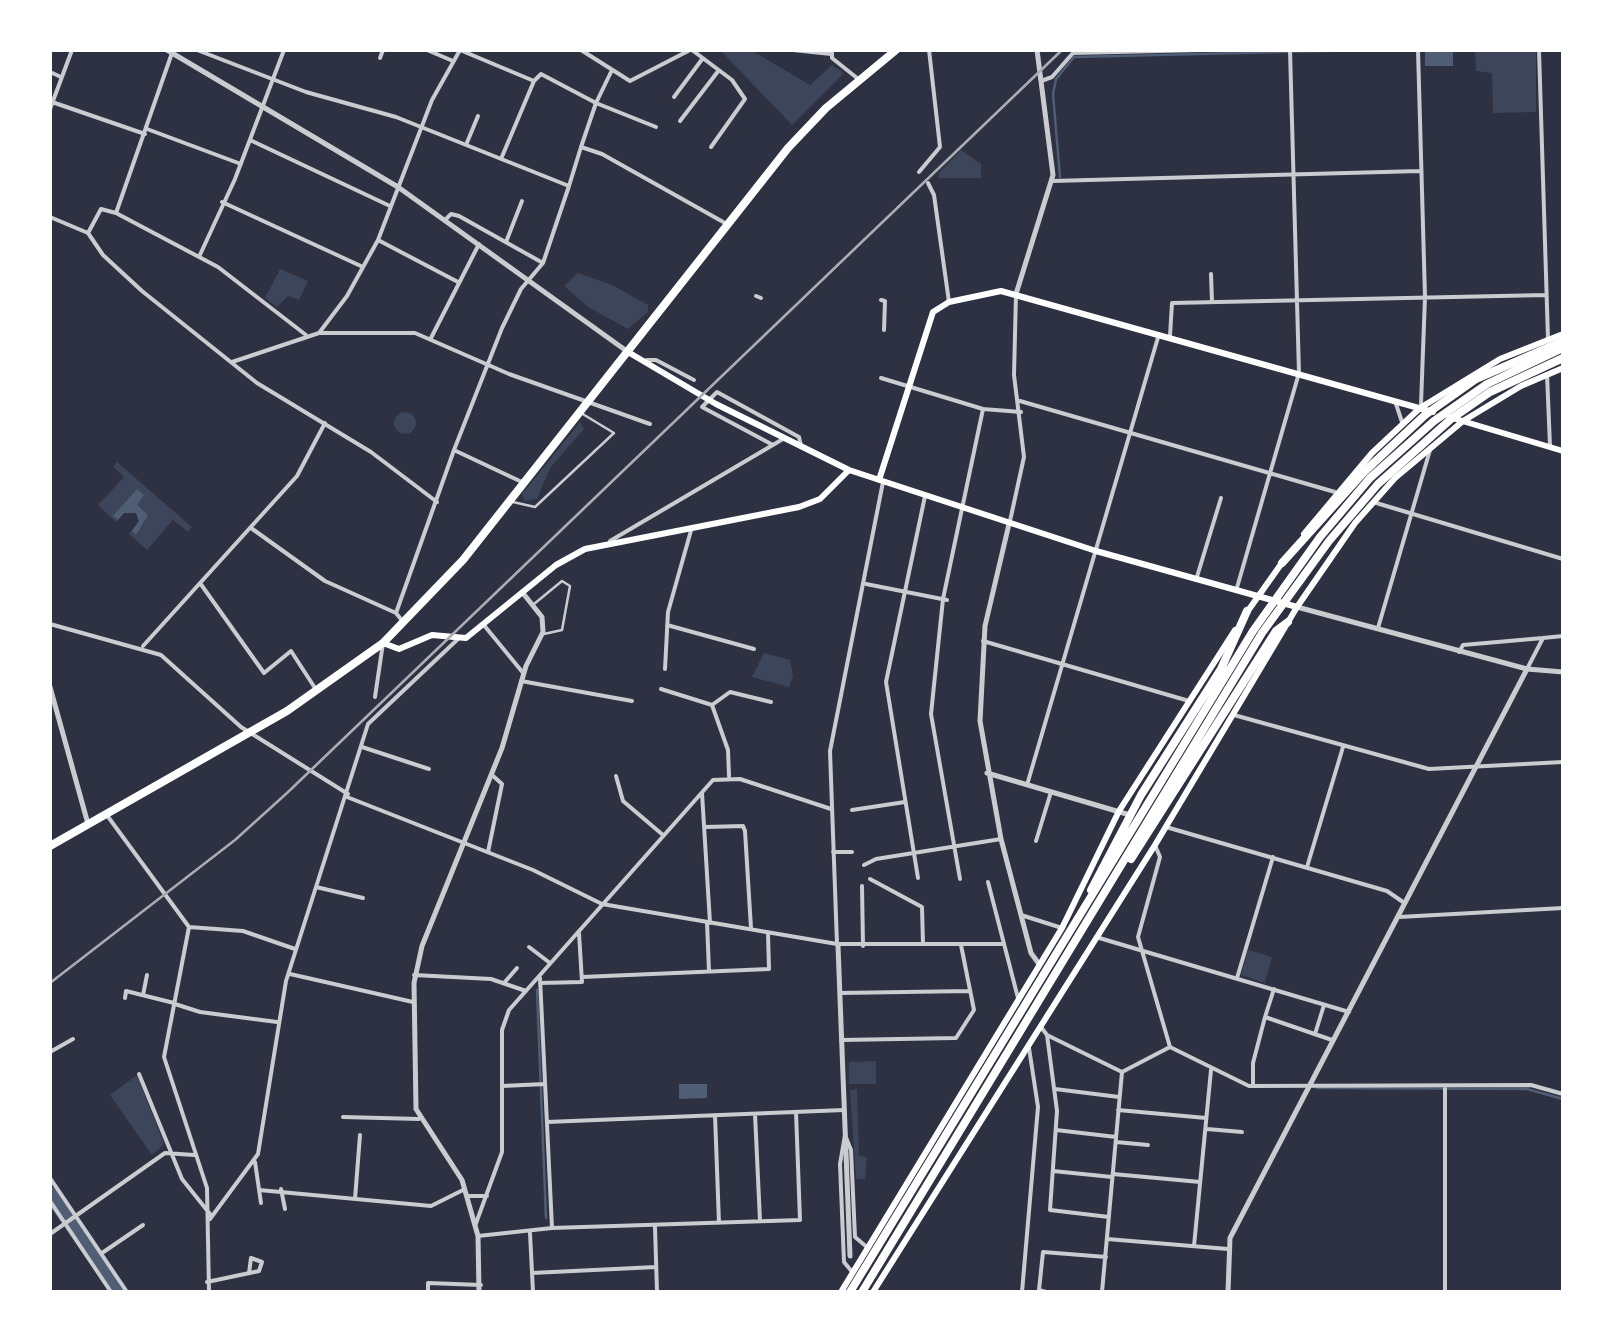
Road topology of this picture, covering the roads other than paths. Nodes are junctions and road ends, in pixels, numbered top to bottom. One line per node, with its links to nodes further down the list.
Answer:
1 (72, 50): 24 (street)
2 (284, 50): 25 (street)
3 (384, 50): 18 (street)
4 (427, 50): 20 (street)
5 (581, 50): 23 (street)
6 (691, 50): 19 (street); 23 (street)
7 (896, 50): 27 (highway)
8 (929, 50): 47 (street)
9 (1037, 50): 28 (street)
10 (1202, 50): 28 (street)
11 (1290, 50): 48 (street)
12 (1418, 50): 46 (street)
13 (1539, 50): 73 (street)
14 (200, 51): 25 (street)
15 (170, 52): 33 (street); 39 (street)
16 (794, 52): 17 (street)
17 (831, 52): 27 (street)
18 (380, 58)
19 (702, 58): 21 (street); 29 (street)
20 (454, 60): 26 (street); 37 (street)
21 (719, 70): 30 (street); 43 (street)
22 (50, 72): 24 (street)
23 (611, 72): 31 (street)
24 (62, 78): 32 (street)
25 (272, 79): 33 (street); 37 (street)
26 (534, 80): 31 (street); 44 (street)
27 (859, 80): 61 (highway)
28 (1041, 82): 49 (street)
29 (674, 96)
30 (695, 102): 34 (street); 36 (street)
31 (596, 103): 38 (street); 42 (street)
32 (51, 106): 39 (street)
33 (261, 106): 40 (street); 52 (street)
34 (702, 106)
35 (478, 116): 41 (street)
36 (680, 121)
37 (421, 128): 41 (street); 52 (street)
38 (656, 128)
39 (146, 131): 45 (street); 58 (street)
40 (249, 139): 45 (street); 56 (street)
41 (466, 145): 44 (street)
42 (582, 147): 51 (street); 61 (street)
43 (711, 148)
44 (500, 159): 51 (street)
45 (241, 164): 54 (street)
46 (1420, 171): 48 (street); 74 (street)
47 (919, 172)
48 (1294, 174): 49 (street); 76 (street)
49 (1052, 180): 72 (street)
50 (928, 183): 77 (street)
51 (569, 186): 67 (street)
52 (398, 187): 56 (street); 60 (street)
53 (522, 201): 57 (street)
54 (222, 202): 66 (street); 68 (street)
55 (508, 204): 57 (street)
56 (390, 206): 63 (street)
57 (519, 208): 64 (street)
58 (116, 213): 62 (street); 66 (street)
59 (50, 217): 62 (street)
60 (445, 220): 64 (street); 65 (street)
61 (727, 224): 87 (highway)
62 (88, 233): 90 (street)
63 (378, 240): 68 (street); 71 (street)
64 (506, 242): 67 (street)
65 (480, 244): 70 (street); 71 (street)
66 (199, 257): 82 (street)
67 (543, 263): 70 (street)
68 (364, 268): 81 (street)
69 (1212, 274): 78 (street)
70 (529, 279): 87 (street); 91 (street)
71 (460, 284): 84 (street)
72 (1016, 294): 77 (main road); 80 (main road); 100 (street)
73 (1546, 295): 74 (street); 85 (street)
74 (1424, 297): 76 (street); 101 (street)
75 (881, 300): 79 (street)
76 (1296, 301): 78 (street); 93 (street)
77 (949, 302): 97 (main road)
78 (1212, 302): 83 (street)
79 (884, 330)
80 (1160, 333): 83 (main road); 109 (street)
81 (319, 334): 82 (street); 84 (street)
82 (306, 336): 90 (street)
83 (1170, 336): 93 (main road)
84 (432, 338): 91 (street)
85 (1548, 339): 86 (main road); 101 (main road)
86 (1563, 341): 135 (highway); 227 (highway)
87 (628, 352): 89 (main road); 99 (highway)
88 (1563, 358): 214 (highway)
89 (642, 360): 96 (street); 110 (main road)
90 (232, 362): 106 (street)
91 (490, 366): 99 (street); 115 (street)
92 (1563, 368): 94 (main road)
93 (1299, 373): 98 (main road); 118 (street)
94 (1547, 374): 105 (main road); 113 (street)
95 (881, 378): 97 (street)
96 (694, 380)
97 (910, 388): 102 (street); 119 (main road)
98 (1388, 399): 101 (main road); 108 (street)
99 (588, 401): 103 (highway); 107 (street)
100 (1020, 401): 104 (street); 109 (street)
101 (1420, 408): 105 (main road); 108 (main road)
102 (983, 409): 104 (street); 127 (street)
103 (580, 412): 120 (highway); 123 (lane)
104 (1021, 412): 129 (street)
105 (1463, 421): 112 (main road); 113 (main road)
106 (325, 424): 124 (street); 131 (street)
107 (650, 424)
108 (1400, 426): 121 (main road)
109 (1130, 432): 118 (street); 133 (street)
110 (784, 439): 111 (street); 114 (main road)
111 (774, 446): 114 (street); 132 (street)
112 (1431, 446): 125 (main road); 128 (street)
113 (1550, 446): 116 (main road)
114 (802, 449): 117 (main road)
115 (454, 450): 120 (street); 124 (street)
116 (1563, 451)
117 (849, 470): 119 (main road); 130 (main road)
118 (1271, 473): 121 (street); 139 (street)
119 (881, 481): 122 (main road); 138 (street)
120 (524, 483): 123 (highway)
121 (1335, 492): 135 (main road)
122 (925, 496): 127 (main road); 141 (street)
123 (510, 500): 148 (highway)
124 (437, 502): 147 (street)
125 (1373, 502): 128 (street); 145 (main road)
126 (1221, 503): 136 (street)
127 (961, 508): 129 (main road); 143 (street)
128 (1411, 513): 134 (street); 153 (street)
129 (1010, 524): 133 (main road); 158 (street)
130 (693, 526): 132 (main road); 152 (street)
131 (251, 528): 137 (street); 147 (street)
132 (610, 541): 140 (main road)
133 (1096, 551): 136 (main road); 163 (street)
134 (1563, 559)
135 (1282, 563): 142 (main road)
136 (1196, 580): 139 (main road)
137 (200, 582): 160 (street); 170 (street)
138 (866, 584): 141 (street); 193 (street)
139 (1236, 591): 142 (main road)
140 (522, 592): 144 (street); 151 (main road)
141 (904, 592): 143 (street); 192 (street)
142 (1257, 597): 145 (main road); 146 (main road)
143 (945, 600): 206 (street)
144 (532, 605): 154 (street); 154 (lane)
145 (1297, 607): 149 (main road); 153 (street)
146 (1247, 611): 173 (main road); 227 (highway)
147 (396, 614): 148 (street)
148 (404, 622): 159 (highway)
149 (1288, 622): 177 (highway)
150 (50, 624): 160 (street)
151 (483, 624): 157 (main road); 167 (street)
152 (667, 625): 161 (street); 164 (street)
153 (1378, 628): 162 (street)
154 (543, 634): 167 (street)
155 (1563, 636): 156 (street)
156 (1543, 638): 162 (street); 165 (street)
157 (458, 639): 159 (main road); 180 (street)
158 (983, 641): 163 (street); 184 (street)
159 (383, 643): 170 (highway); 171 (street)
160 (143, 646): 178 (street)
161 (754, 649)
162 (1460, 652): 165 (street)
163 (1063, 664): 173 (street); 188 (street)
164 (665, 668)
165 (1528, 669): 166 (street); 182 (street)
166 (1563, 672)
167 (522, 678): 172 (street); 185 (street)
168 (50, 687): 176 (street)
169 (662, 689): 175 (street)
170 (317, 691): 178 (highway)
171 (374, 698)
172 (632, 701)
173 (1189, 701): 195 (main road)
174 (771, 702): 175 (street)
175 (712, 705): 187 (street)
176 (52, 711): 197 (street)
177 (1229, 714): 179 (street); 198 (main road); 214 (highway)
178 (249, 732): 191 (street); 196 (highway)
179 (1344, 746): 182 (street); 213 (street)
180 (362, 747): 183 (street); 191 (street)
181 (1563, 762): 182 (street)
182 (1477, 768): 223 (street)
183 (429, 769)
184 (986, 773): 188 (street); 201 (street)
185 (492, 774): 203 (street); 209 (street)
186 (616, 776): 200 (street)
187 (729, 776): 189 (street); 193 (street)
188 (1028, 785): 190 (street)
189 (702, 790): 199 (street); 200 (street)
190 (1051, 792): 195 (street); 202 (street)
191 (348, 795): 203 (street); 220 (street)
192 (905, 802): 194 (street); 210 (street)
193 (832, 809): 207 (street)
194 (852, 810)
195 (1120, 811): 198 (street); 230 (main road)
196 (106, 814): 197 (highway); 229 (street)
197 (88, 824): 205 (highway)
198 (1166, 826): 204 (main road); 211 (street)
199 (705, 827): 228 (street); 231 (street)
200 (664, 836): 222 (street)
201 (1001, 839): 206 (street); 225 (street)
202 (1036, 840)
203 (464, 843): 209 (street); 248 (street)
204 (1155, 844): 234 (main road); 242 (street)
205 (50, 846)
206 (954, 847): 210 (street); 216 (street)
207 (833, 852): 208 (street); 237 (street)
208 (852, 852)
209 (487, 854): 222 (street)
210 (914, 854): 212 (street); 215 (street)
211 (1273, 857): 213 (street); 251 (street)
212 (864, 865)
213 (1308, 867): 223 (street)
214 (1116, 877): 353 (highway)
215 (918, 878)
216 (960, 878)
217 (870, 880): 238 (street)
218 (988, 882): 236 (street)
219 (862, 886): 240 (street)
220 (316, 887): 221 (street); 241 (street)
221 (363, 898)
222 (602, 904): 228 (street); 232 (street)
223 (1406, 904): 226 (street)
224 (1563, 908): 226 (street)
225 (1020, 915): 230 (street); 244 (street)
226 (1399, 917): 265 (street)
227 (1078, 919): 352 (highway)
228 (708, 922): 231 (street); 246 (street)
229 (189, 927): 241 (street); 263 (street)
230 (1062, 928): 244 (main road)
231 (751, 930): 233 (street)
232 (578, 931): 243 (street); 250 (street)
233 (768, 933): 237 (street); 246 (street)
234 (1096, 937): 242 (street); 268 (main road)
235 (961, 944): 236 (street); 238 (street); 256 (street)
236 (1003, 944): 261 (street)
237 (838, 945): 240 (street); 259 (street)
238 (924, 945): 240 (street)
239 (529, 946): 243 (street)
240 (863, 946)
241 (298, 950): 247 (street)
242 (1142, 950): 251 (street); 275 (street)
243 (550, 963): 249 (street)
244 (1040, 965): 261 (main road)
245 (517, 968): 253 (street)
246 (709, 970): 250 (street)
247 (290, 974): 262 (street); 267 (street)
248 (414, 975): 253 (street); 262 (street)
249 (540, 976): 254 (street); 258 (street)
250 (582, 977): 254 (street)
251 (1237, 978): 255 (street)
252 (148, 980): 260 (street)
253 (504, 983): 258 (street)
254 (540, 983): 280 (street)
255 (1274, 989): 264 (street); 266 (street)
256 (969, 990): 259 (street); 272 (street)
257 (126, 991): 260 (street)
258 (526, 991): 281 (street)
259 (840, 994): 272 (street)
260 (143, 995): 263 (street)
261 (1018, 1000): 334 (main road)
262 (413, 1002): 295 (street)
263 (174, 1003): 267 (street); 305 (street)
264 (1324, 1004): 265 (street); 269 (street)
265 (1349, 1012): 273 (street)
266 (1265, 1018): 269 (street); 282 (street)
267 (278, 1022): 306 (street)
268 (1040, 1027): 270 (street); 274 (main road)
269 (1315, 1034): 273 (street)
270 (1046, 1035): 278 (street); 285 (street)
271 (73, 1039): 276 (street)
272 (841, 1040): 288 (street)
273 (1334, 1040): 283 (street)
274 (1029, 1046): 354 (main road); 355 (street)
275 (1170, 1048): 277 (street); 278 (street)
276 (50, 1052)
277 (1210, 1070): 282 (street); 294 (street)
278 (1122, 1072): 287 (street)
279 (140, 1074): 304 (street)
280 (545, 1084): 281 (street); 296 (street)
281 (502, 1086): 314 (street)
282 (1253, 1086): 283 (street)
283 (1310, 1086): 284 (street); 335 (street)
284 (1445, 1088): 286 (street); 359 (street)
285 (1054, 1089): 287 (street); 298 (street)
286 (1563, 1094)
287 (1120, 1097): 289 (street)
288 (844, 1110): 290 (street); 300 (street)
289 (1118, 1110): 294 (street); 302 (street)
290 (796, 1112): 291 (street); 322 (street)
291 (755, 1114): 292 (street); 322 (street)
292 (715, 1115): 296 (street); 323 (street)
293 (344, 1118): 295 (street)
294 (1206, 1118): 297 (street)
295 (419, 1119): 313 (street)
296 (546, 1122): 328 (street)
297 (1205, 1128): 299 (street); 310 (street)
298 (1056, 1130): 302 (street); 307 (street)
299 (1242, 1132)
300 (845, 1135): 334 (street); 337 (street); 342 (street)
301 (360, 1136): 315 (street)
302 (1116, 1139): 303 (street); 308 (street)
303 (1148, 1144)
304 (170, 1153): 305 (street); 319 (street); 320 (street)
305 (196, 1155): 320 (street)
306 (255, 1162): 311 (street); 320 (street)
307 (1052, 1171): 308 (street); 321 (street)
308 (1113, 1175): 310 (street); 321 (street)
309 (50, 1178): 319 (street)
310 (1200, 1182): 333 (street)
311 (259, 1190): 312 (street); 317 (street)
312 (281, 1190): 315 (street); 318 (street)
313 (466, 1193): 314 (street); 315 (street); 327 (street)
314 (488, 1196): 327 (street)
315 (354, 1200)
316 (50, 1201): 324 (street)
317 (261, 1203)
318 (285, 1209)
319 (76, 1215): 324 (street); 336 (street)
320 (210, 1216): 343 (street)
321 (1109, 1217): 332 (street)
322 (760, 1221): 323 (street)
323 (719, 1222): 326 (street)
324 (65, 1223): 330 (street); 345 (street)
325 (144, 1225): 336 (street)
326 (655, 1225): 328 (street); 339 (street)
327 (475, 1226): 331 (street)
328 (552, 1228): 329 (street)
329 (530, 1233): 331 (street); 341 (street)
330 (50, 1234)
331 (478, 1236): 344 (street)
332 (1107, 1239): 333 (street); 338 (street)
333 (1194, 1246): 335 (street)
334 (868, 1248): 342 (main road)
335 (1228, 1249): 358 (street)
336 (101, 1254): 346 (street)
337 (850, 1256)
338 (1106, 1258): 356 (street); 357 (street)
339 (656, 1267): 341 (street); 350 (street)
340 (248, 1273): 343 (street)
341 (532, 1273): 349 (street)
342 (852, 1273): 351 (main road)
343 (206, 1282): 347 (street)
344 (480, 1288): 348 (street)
345 (112, 1292)
346 (127, 1292)
347 (209, 1292)
348 (428, 1292)
349 (534, 1292)
350 (658, 1292)
351 (841, 1292)
352 (850, 1292)
353 (862, 1292)
354 (873, 1292)
355 (1022, 1292)
356 (1046, 1292)
357 (1102, 1292)
358 (1228, 1292)
359 (1445, 1292)

